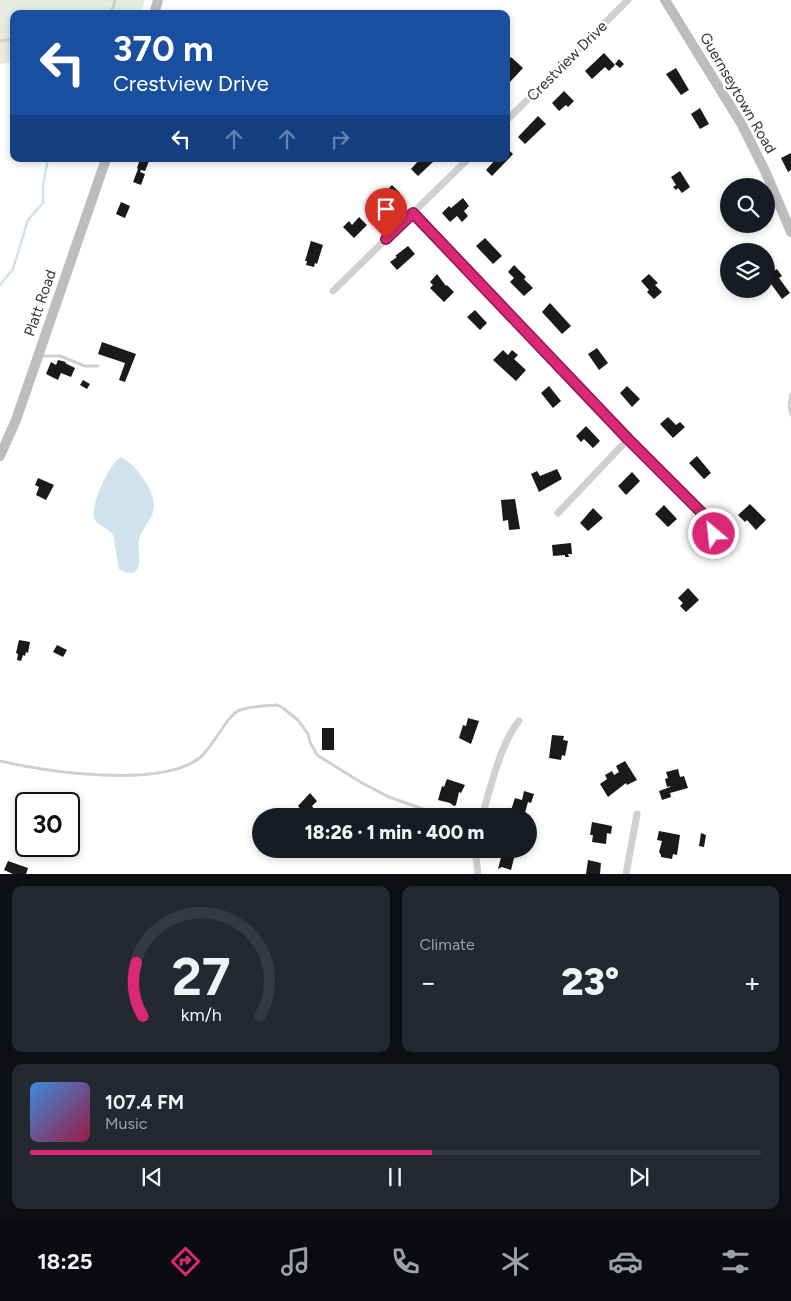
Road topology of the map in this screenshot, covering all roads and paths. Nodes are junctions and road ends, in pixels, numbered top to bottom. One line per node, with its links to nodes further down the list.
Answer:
1 (628, 0): 3 (street, Crestview Drive)
2 (665, 0): 7 (street, Guernseytown Road)
3 (510, 117)
4 (105, 162): 9 (street, Platt Road)
5 (465, 162): 6 (street)
6 (413, 213): 8 (street); 13 (street)
7 (791, 232)
8 (332, 291)
9 (38, 356): 10 (lane); 14 (street, Platt Road)
10 (98, 366)
11 (791, 394): 12 (lane)
12 (791, 415)
13 (628, 439): 15 (street); 16 (street)
14 (0, 456)
15 (558, 513)
16 (714, 534)
17 (519, 720): 20 (street)
18 (0, 761): 19 (lane)
19 (420, 808)
20 (485, 808)
21 (637, 814): 24 (street)
22 (476, 858): 23 (street)
23 (478, 874)
24 (626, 874)

